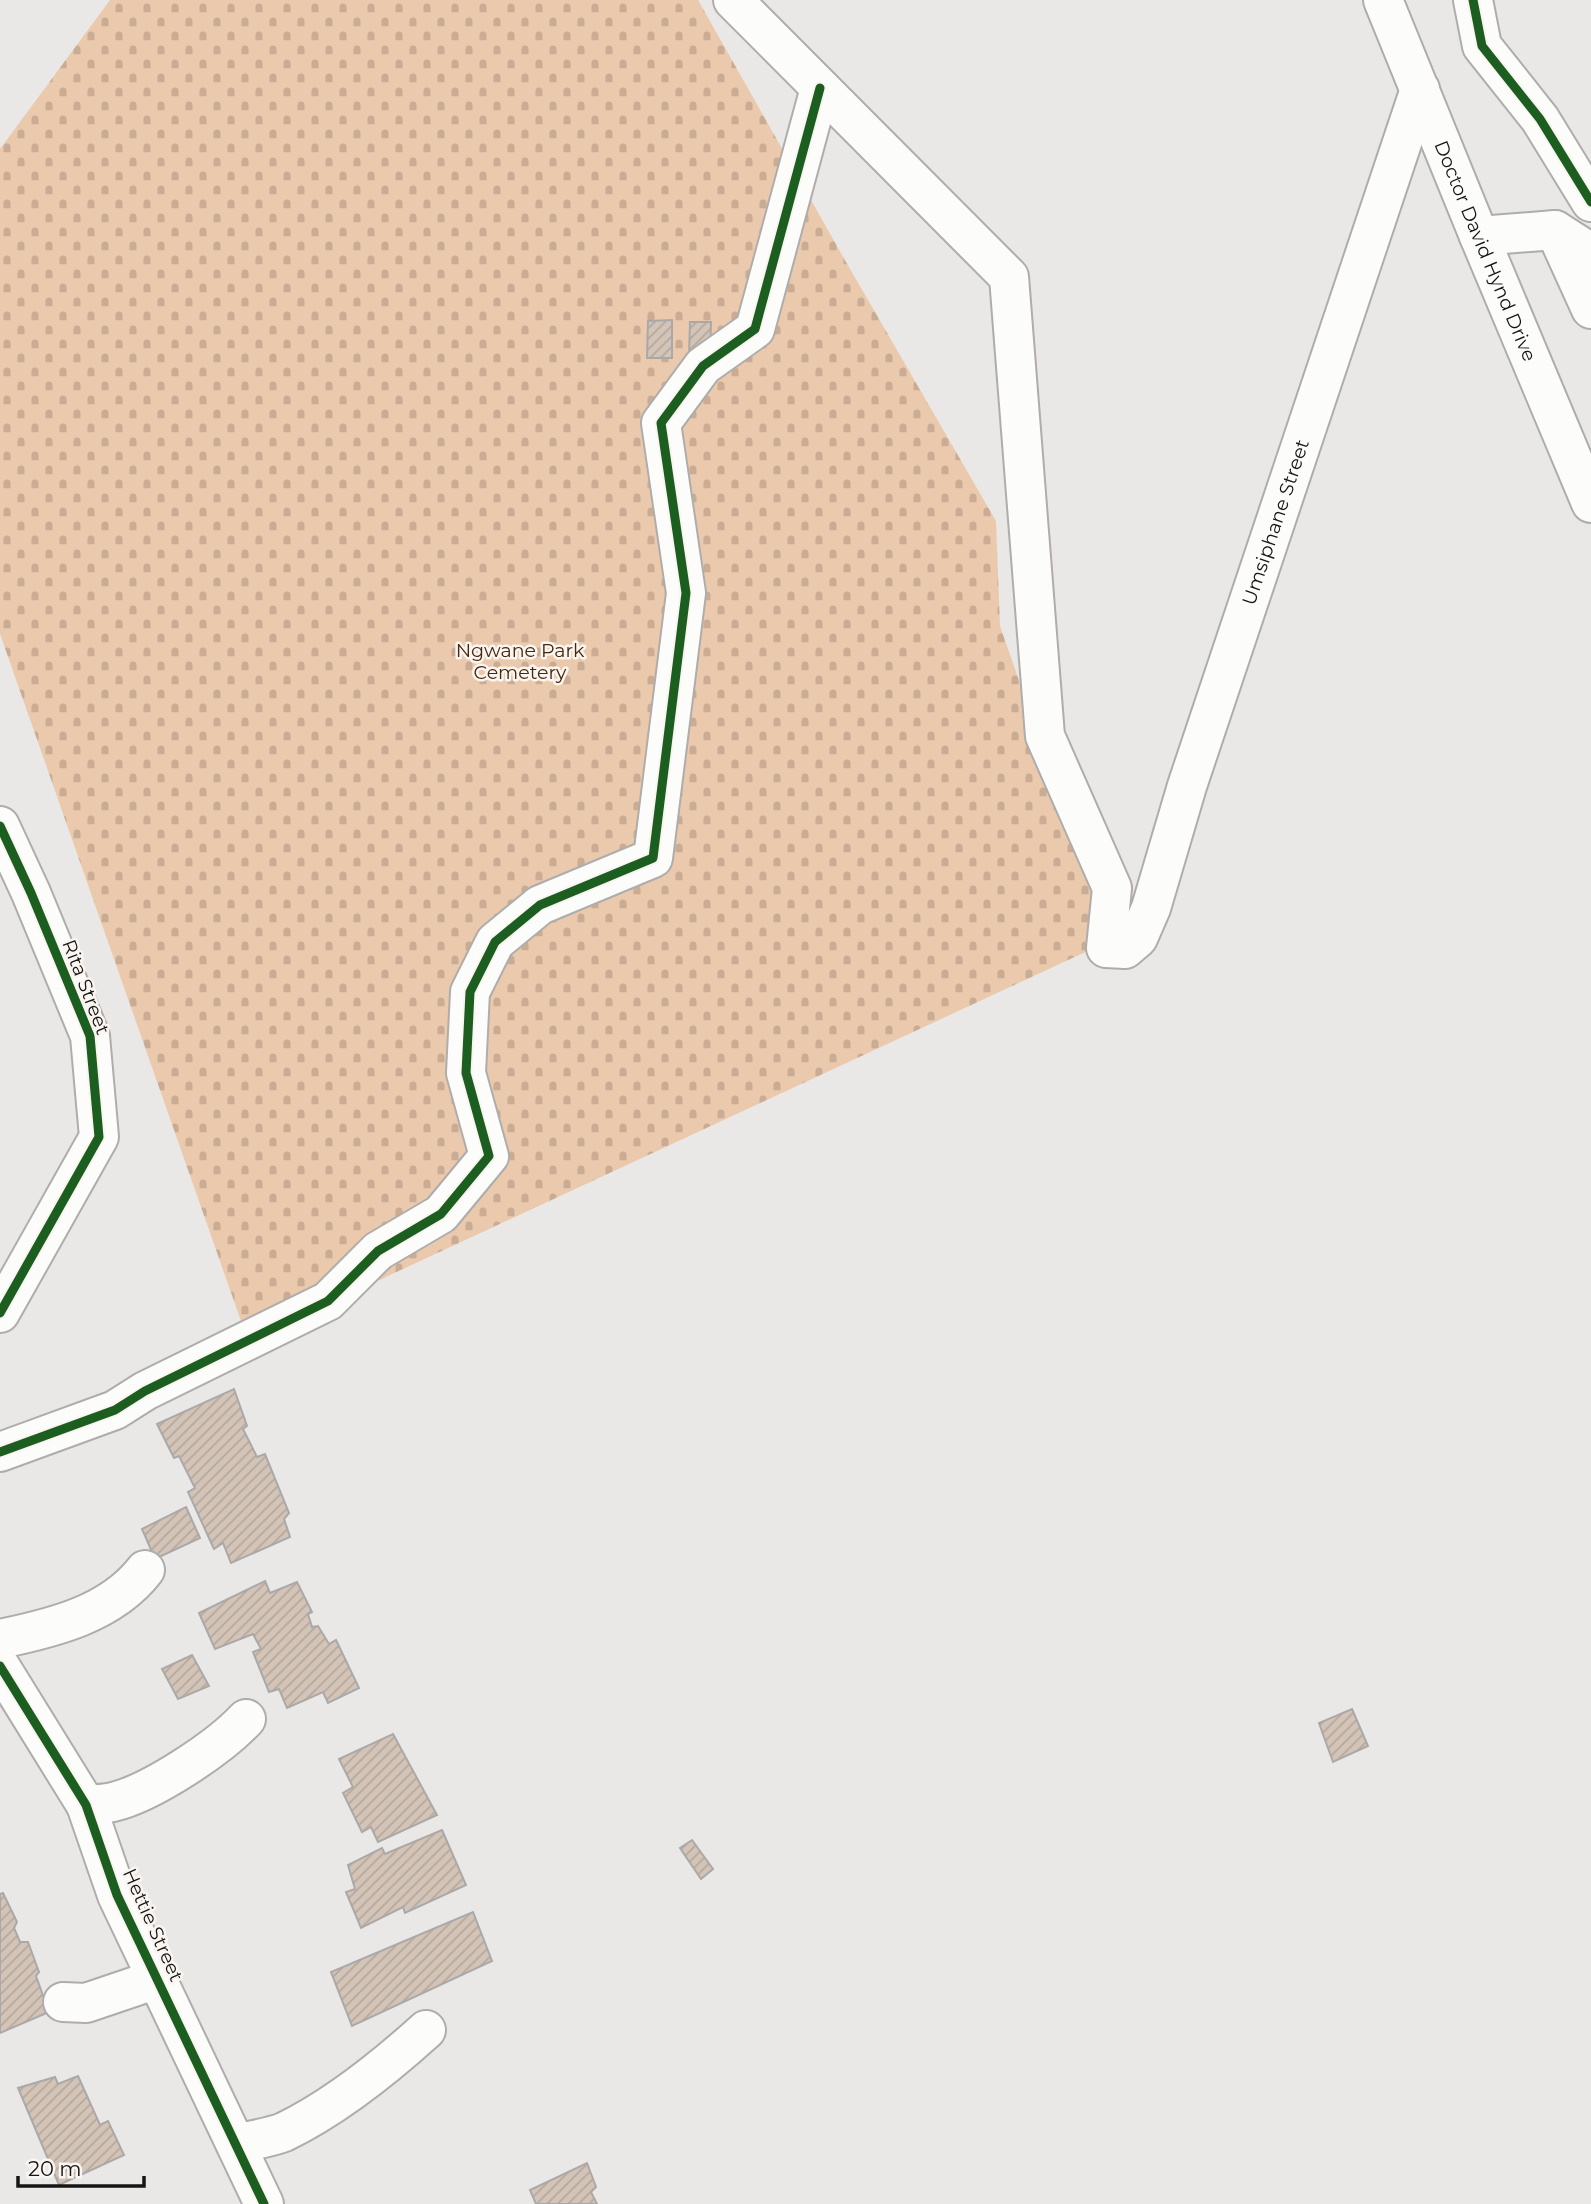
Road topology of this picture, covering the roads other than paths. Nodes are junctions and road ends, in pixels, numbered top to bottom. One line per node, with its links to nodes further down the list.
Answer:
1 (733, 0): 4 (street)
2 (1383, 0): 5 (street, Doctor David Hynd Drive)
3 (1473, 0): 6 (street)
4 (820, 88): 5 (street, Umsiphane Street); 14 (street)
5 (1420, 89): 8 (street, Doctor David Hynd Drive)
6 (1591, 202)
7 (1555, 230): 8 (street); 9 (street); 10 (street)
8 (1479, 236): 11 (street, Doctor David Hynd Drive)
9 (1591, 253)
10 (1591, 309)
11 (1591, 503)
12 (0, 826): 13 (street, Rita Street)
13 (0, 1313)
14 (0, 1452)
15 (145, 1570): 16 (street)
16 (0, 1639)
17 (0, 1666): 19 (street, Hettie Street)
18 (246, 1719): 19 (street)
19 (86, 1805): 20 (street, Hettie Street)
20 (157, 1979): 21 (street); 23 (street, Hettie Street)
21 (63, 2002)
22 (426, 2030): 23 (street)
23 (236, 2144): 24 (street, Hettie Street)
24 (264, 2204)

